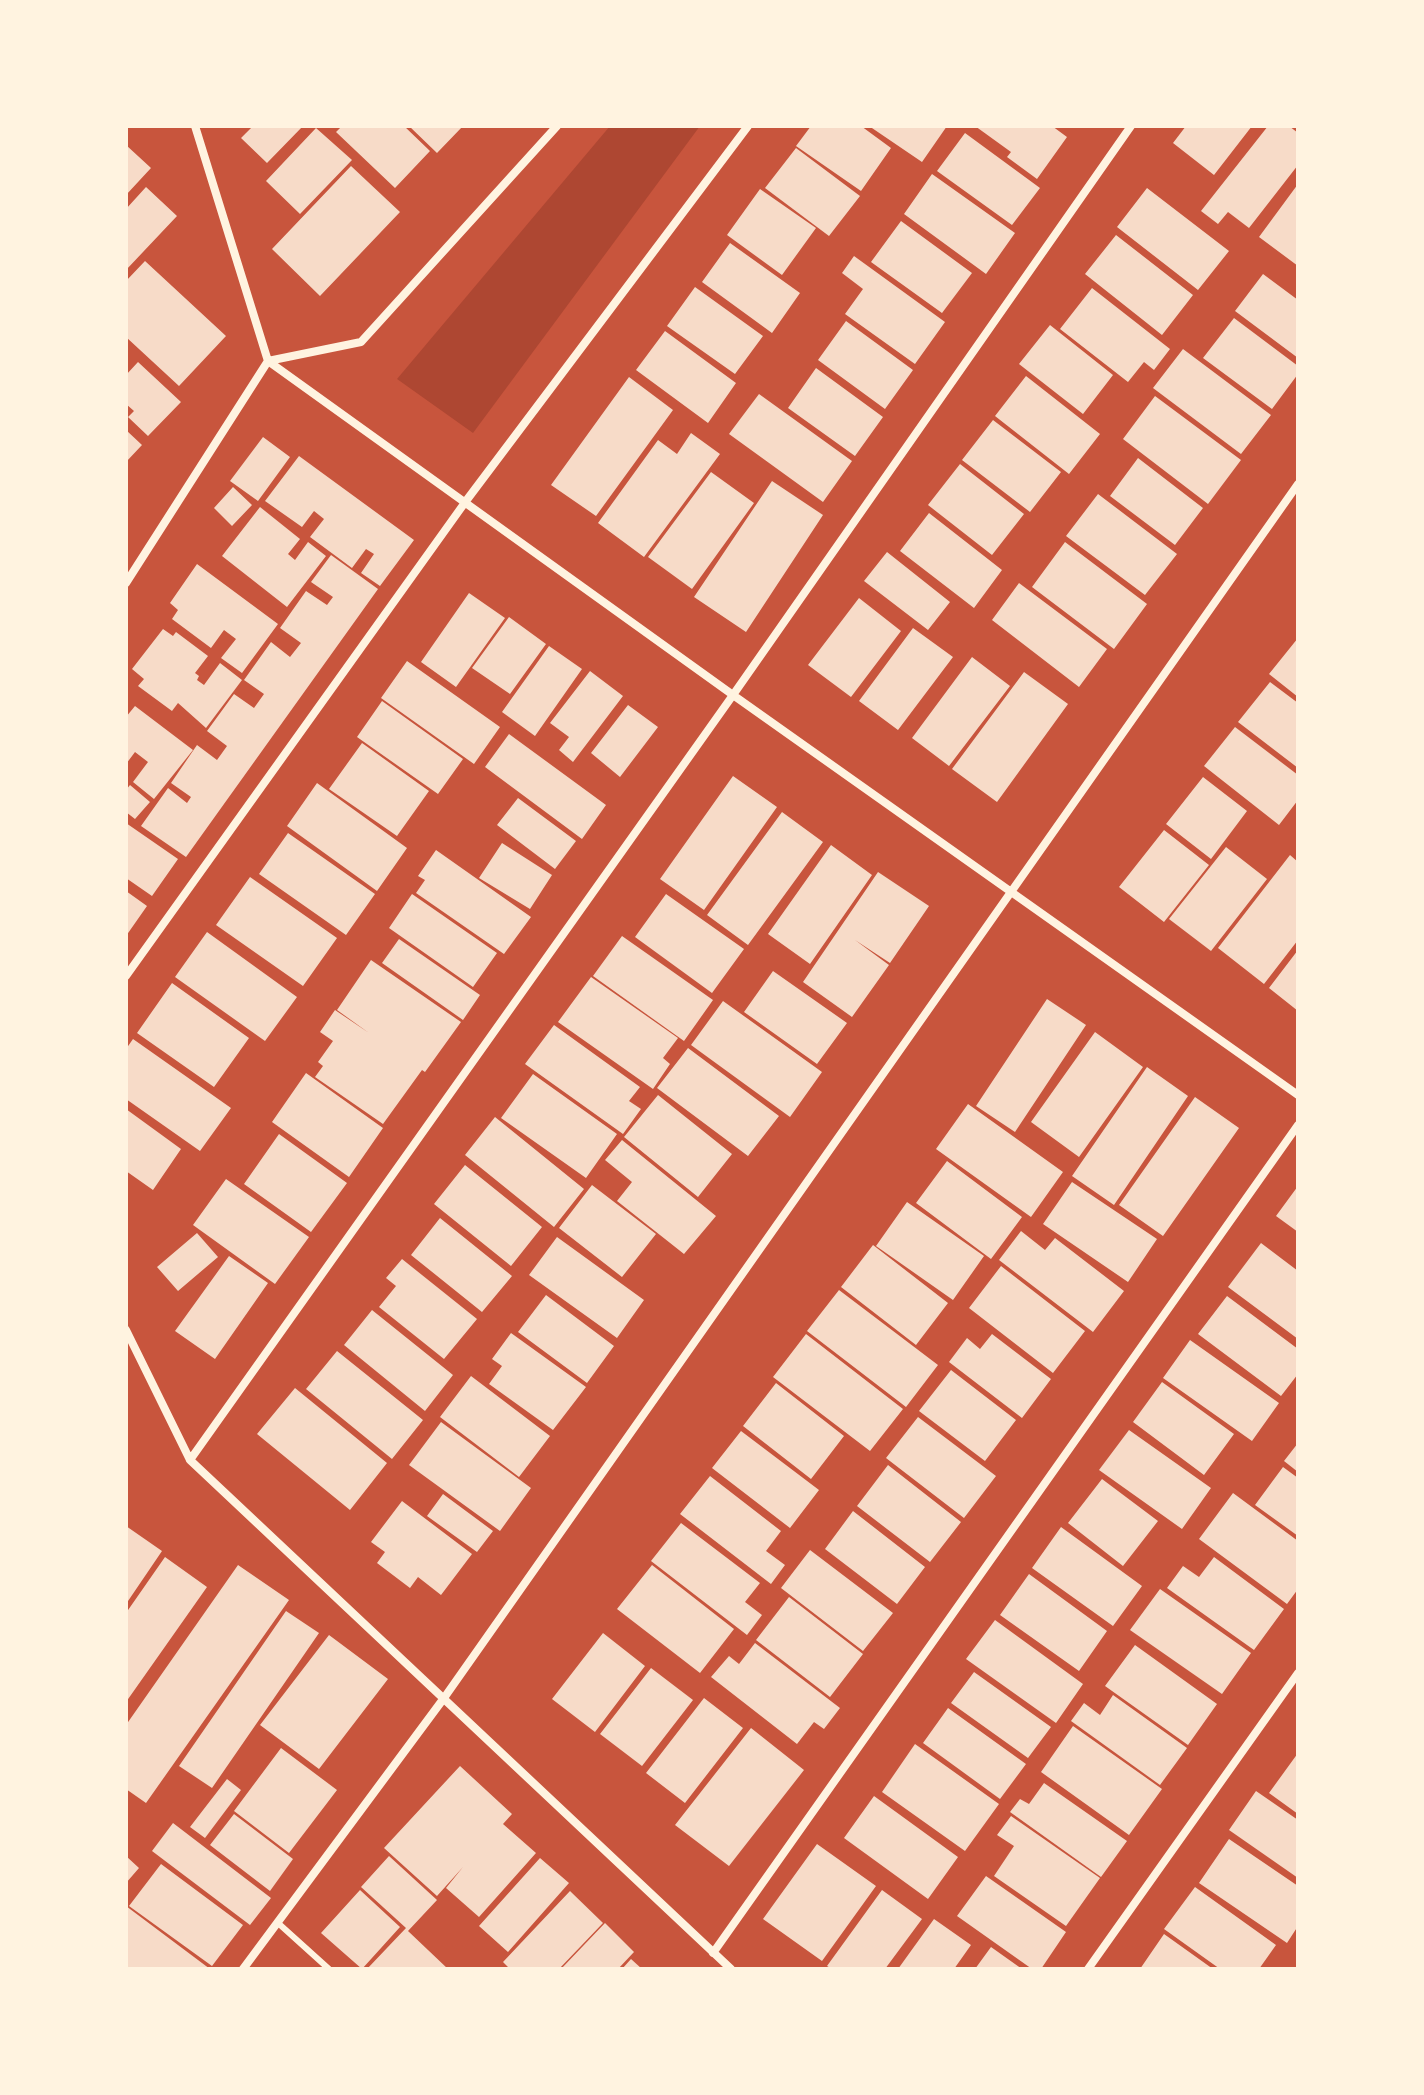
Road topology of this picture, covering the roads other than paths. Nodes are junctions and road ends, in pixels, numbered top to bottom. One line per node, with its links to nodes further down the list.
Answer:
1 (195, 126): 5 (street)
2 (557, 126): 5 (street)
3 (748, 126): 7 (street)
4 (1131, 126): 9 (street)
5 (268, 361): 7 (street); 8 (street)
6 (1298, 484): 10 (street)
7 (466, 501): 9 (street); 11 (street)
8 (126, 583)
9 (733, 695): 10 (street); 15 (street)
10 (1013, 892): 12 (street); 17 (street)
11 (126, 976)
12 (1298, 1095)
13 (1298, 1125): 19 (street)
14 (126, 1330): 15 (street)
15 (190, 1460): 17 (street)
16 (1298, 1673): 23 (street)
17 (444, 1698): 18 (street); 19 (street)
18 (278, 1923): 20 (street); 21 (lane)
19 (713, 1953): 22 (street)
20 (243, 1969)
21 (329, 1969)
22 (731, 1969)
23 (1088, 1969)

